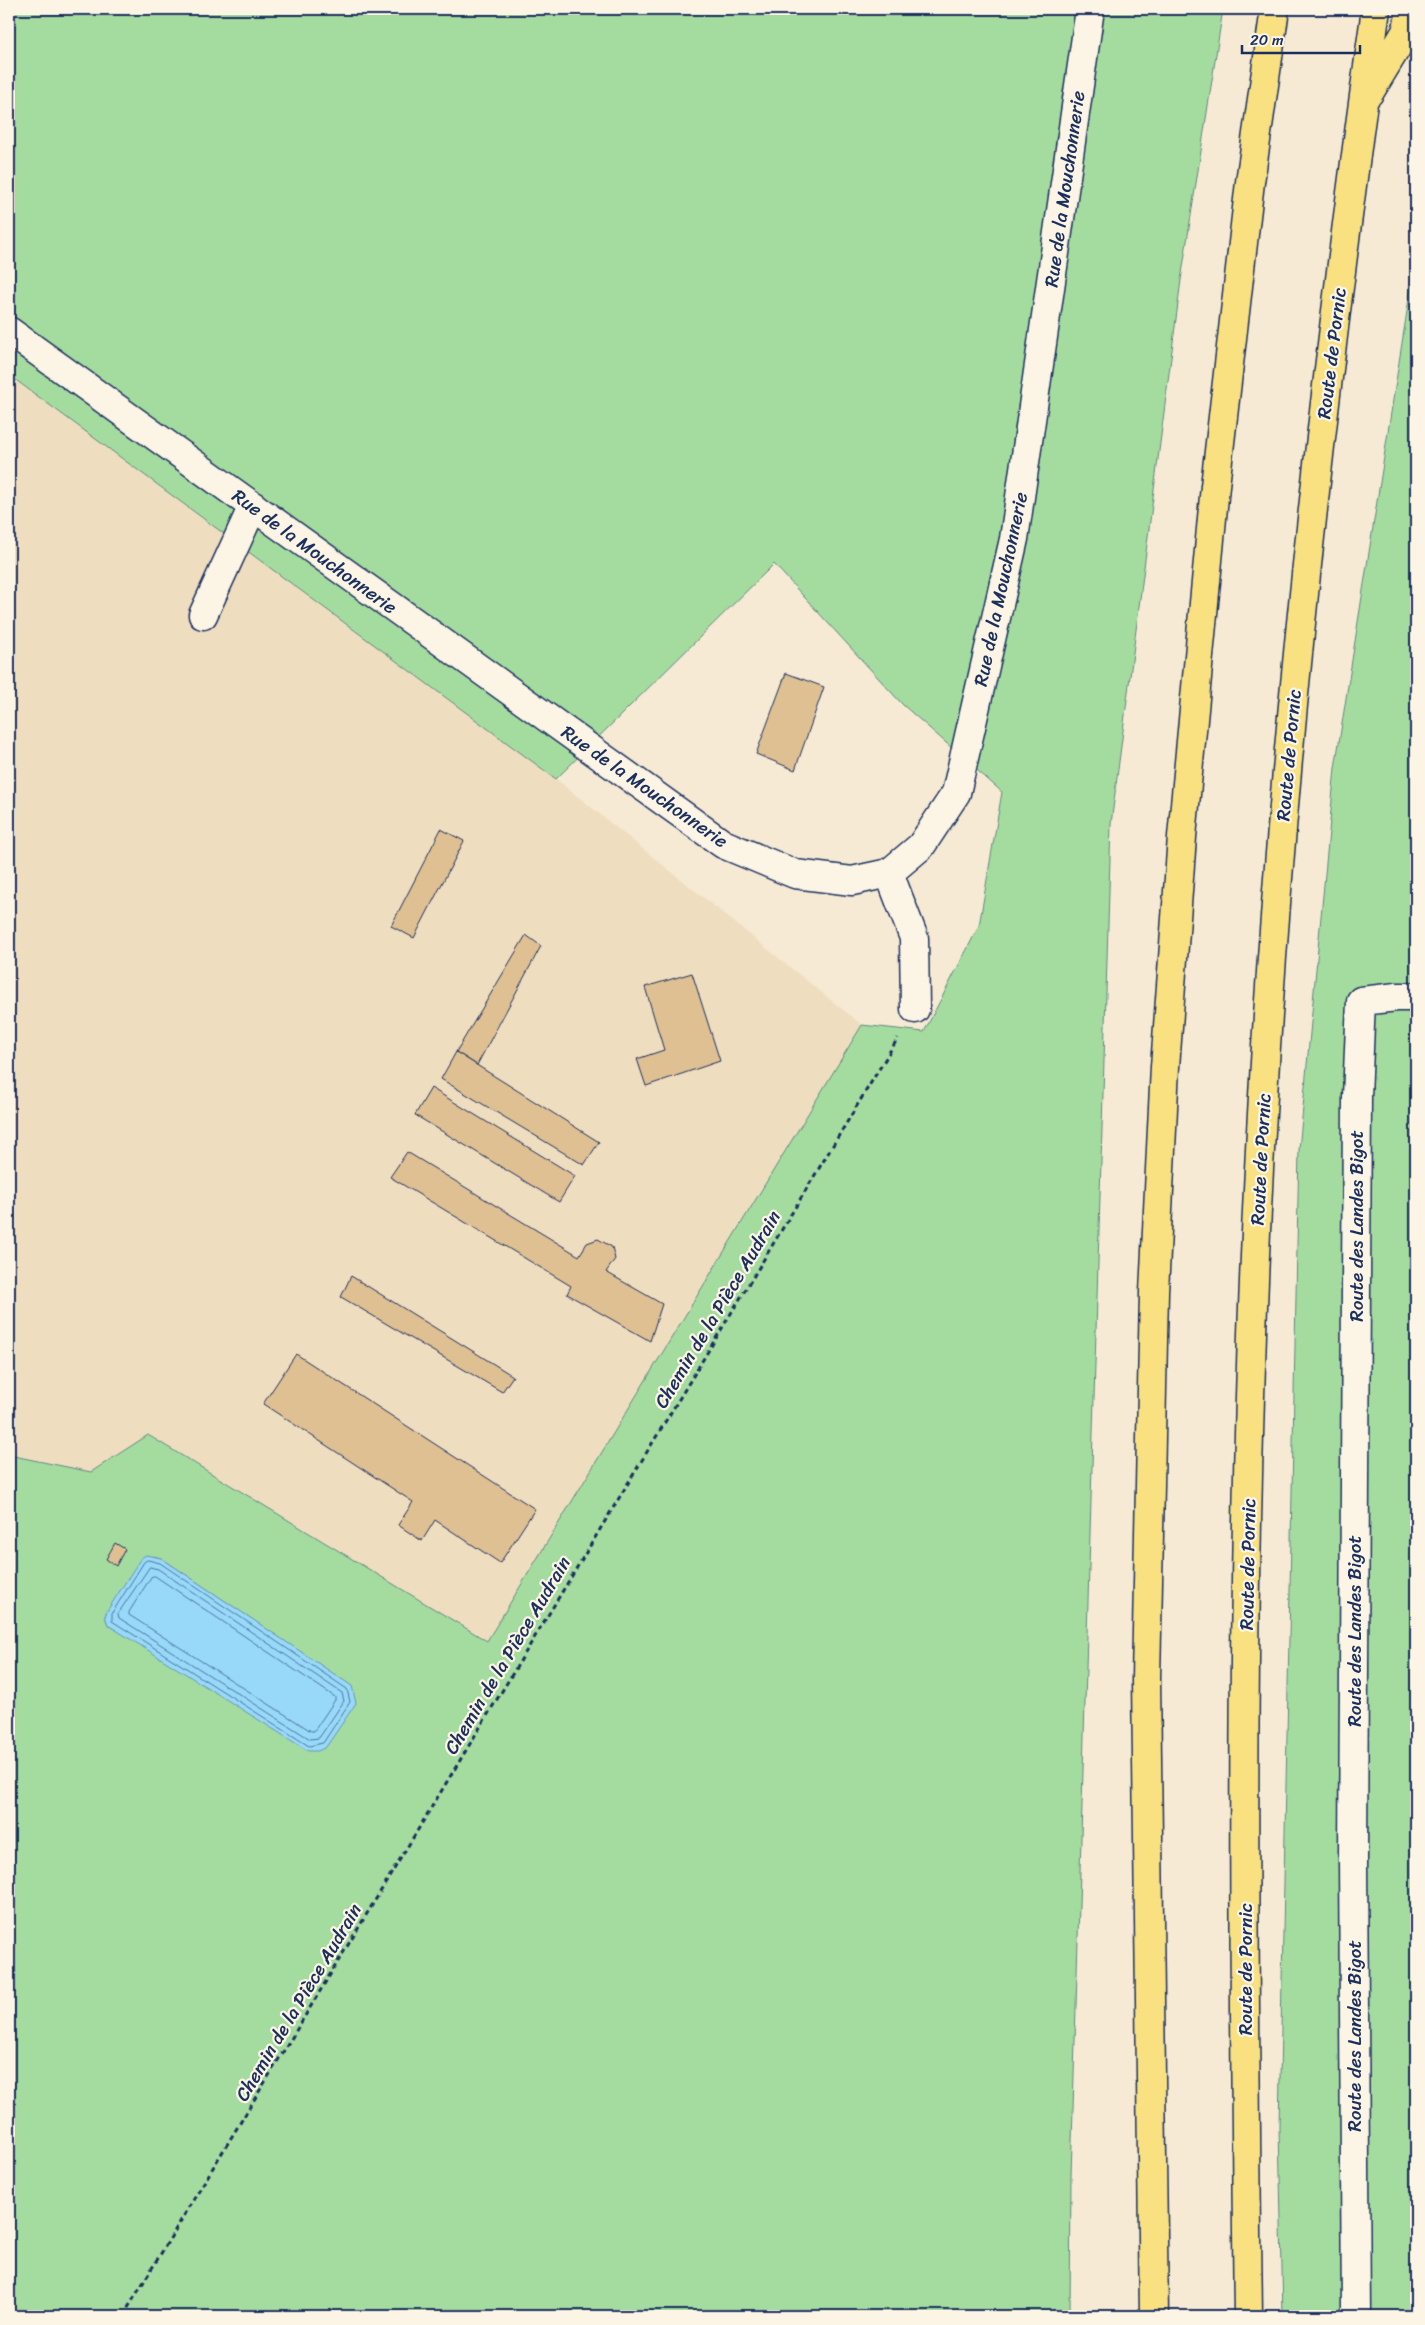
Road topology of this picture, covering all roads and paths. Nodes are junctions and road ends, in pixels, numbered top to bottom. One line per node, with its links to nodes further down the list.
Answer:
1 (1090, 9): 9 (street, Rue de la Mouchonnerie)
2 (1275, 9): 13 (highway)
3 (1376, 9): 5 (highway, Route de Pornic)
4 (1412, 9): 5 (highway)
5 (1363, 102): 14 (highway, Route de Pornic)
6 (9, 331): 7 (street, Rue de la Mouchonnerie)
7 (253, 506): 8 (street); 9 (street, Rue de la Mouchonnerie)
8 (203, 615)
9 (889, 873): 11 (street)
10 (1416, 997): 15 (street, Route des Landes Bigot)
11 (916, 1009): 12 (path, Chemin de la Pièce Audrain)
12 (123, 2316)
13 (1154, 2316)
14 (1248, 2316)
15 (1356, 2316)

